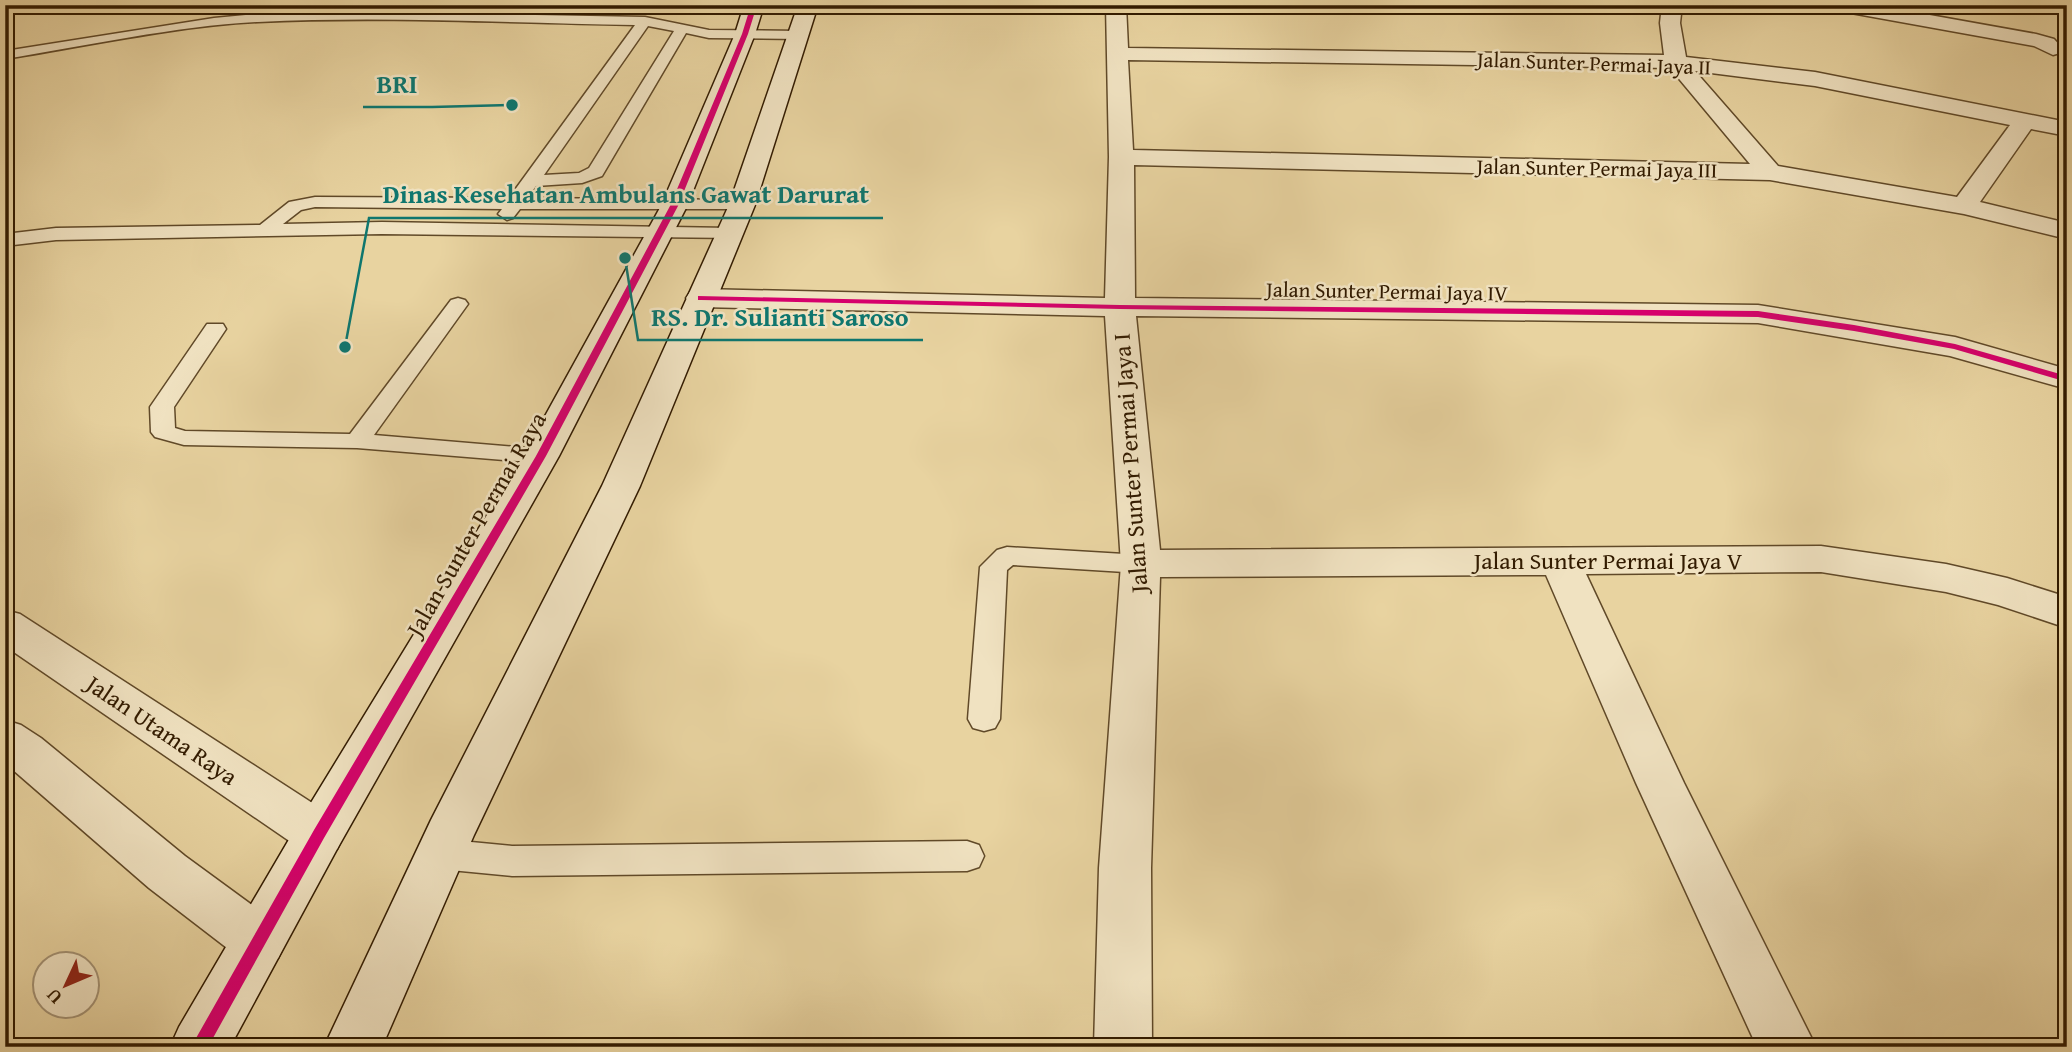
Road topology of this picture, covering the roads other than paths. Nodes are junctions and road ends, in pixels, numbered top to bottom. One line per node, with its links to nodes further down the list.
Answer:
1 (12, 5): 6 (street)
2 (808, 5): 11 (street)
3 (1116, 5): 13 (street, Jalan Sunter Permai Jaya I)
4 (1672, 5): 15 (street)
5 (1840, 5): 7 (street)
6 (5, 6)
7 (1956, 15): 12 (street)
8 (750, 20): 10 (lane); 11 (lane); 25 (street, Jalan Sunter Permai Raya)
9 (645, 22): 10 (lane); 14 (lane); 20 (lane)
10 (681, 30): 20 (lane)
11 (800, 35): 23 (street)
12 (2053, 49)
13 (1116, 54): 15 (street, Jalan Sunter Permai Jaya II); 18 (street, Jalan Sunter Permai Jaya I)
14 (5, 55)
15 (1676, 62): 16 (street, Jalan Sunter Permai Jaya II); 19 (street)
16 (2026, 120): 17 (street, Jalan Sunter Permai Jaya II); 24 (street)
17 (2067, 129)
18 (1121, 157): 19 (street, Jalan Sunter Permai Jaya III); 34 (street, Jalan Sunter Permai Jaya I)
19 (1770, 172): 24 (street, Jalan Sunter Permai Jaya III)
20 (531, 181): 22 (lane)
21 (405, 202): 22 (lane); 26 (lane); 29 (lane)
22 (514, 204): 25 (lane); 27 (lane)
23 (742, 205): 25 (lane); 30 (street)
24 (1964, 206): 28 (street, Jalan Sunter Permai Jaya III)
25 (666, 219): 27 (lane); 30 (lane); 38 (street, Jalan Sunter Permai Raya)
26 (382, 228): 27 (lane); 29 (lane)
27 (496, 230)
28 (2067, 231)
29 (262, 232): 31 (lane)
30 (730, 233): 32 (street)
31 (5, 240)
32 (701, 299): 34 (street, Jalan Sunter Permai Jaya IV); 46 (street)
33 (458, 304): 37 (lane)
34 (1120, 307): 36 (street, Jalan Sunter Permai Jaya IV); 40 (street, Jalan Sunter Permai Jaya I)
35 (215, 329): 37 (lane)
36 (2067, 379)
37 (357, 441): 38 (lane)
38 (541, 456): 45 (street, Jalan Sunter Permai Raya)
39 (1560, 561): 40 (street, Jalan Sunter Permai Jaya V); 41 (street, Jalan Sunter Permai Jaya V); 52 (street)
40 (1142, 564): 43 (lane); 51 (street, Jalan Sunter Permai Jaya I)
41 (2067, 613)
42 (5, 625): 45 (street, Jalan Utama Raya)
43 (984, 719)
44 (5, 738): 48 (street)
45 (319, 834): 48 (street, Jalan Sunter Permai Raya)
46 (440, 854): 47 (lane); 50 (street)
47 (967, 856)
48 (259, 941): 49 (street, Jalan Sunter Permai Raya)
49 (199, 1047)
50 (353, 1047)
51 (1123, 1047)
52 (1787, 1047)

